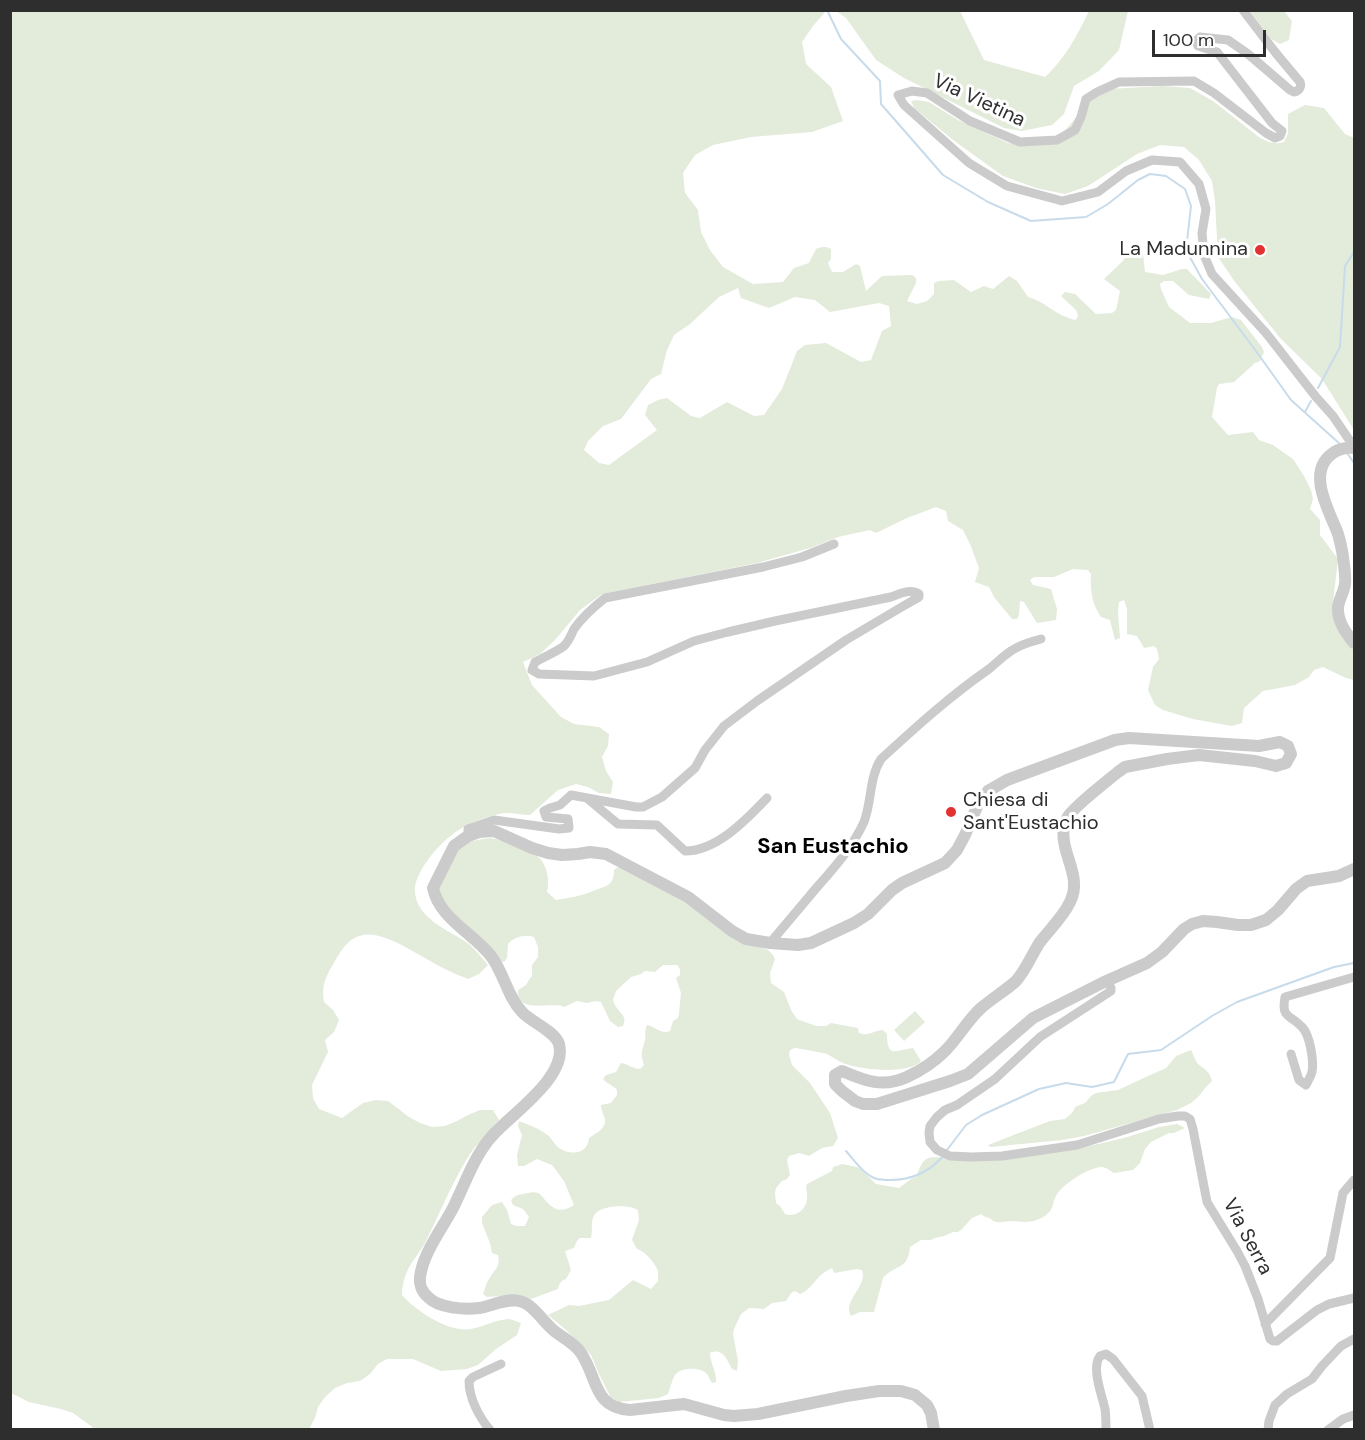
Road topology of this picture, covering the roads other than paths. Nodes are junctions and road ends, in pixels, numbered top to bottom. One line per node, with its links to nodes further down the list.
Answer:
1 (1243, 10): 2 (street, Via Vietina)
2 (1353, 447): 5 (street)
3 (834, 544): 6 (street)
4 (1041, 639): 10 (street)
5 (1354, 644)
6 (586, 797): 7 (street); 8 (street)
7 (767, 798)
8 (468, 836): 10 (street); 21 (street)
9 (1354, 869): 12 (street)
10 (770, 943): 12 (street)
11 (1354, 977): 13 (street)
12 (1107, 981): 16 (street, Via Serra)
13 (1291, 1054)
14 (1354, 1180): 16 (street)
15 (1354, 1298): 16 (street)
16 (1265, 1324)
17 (1354, 1339): 24 (street)
18 (501, 1364): 20 (street)
19 (1354, 1415): 25 (street)
20 (490, 1430)
21 (934, 1430)
22 (1106, 1430): 23 (street)
23 (1150, 1430)
24 (1268, 1430)
25 (1328, 1430)

